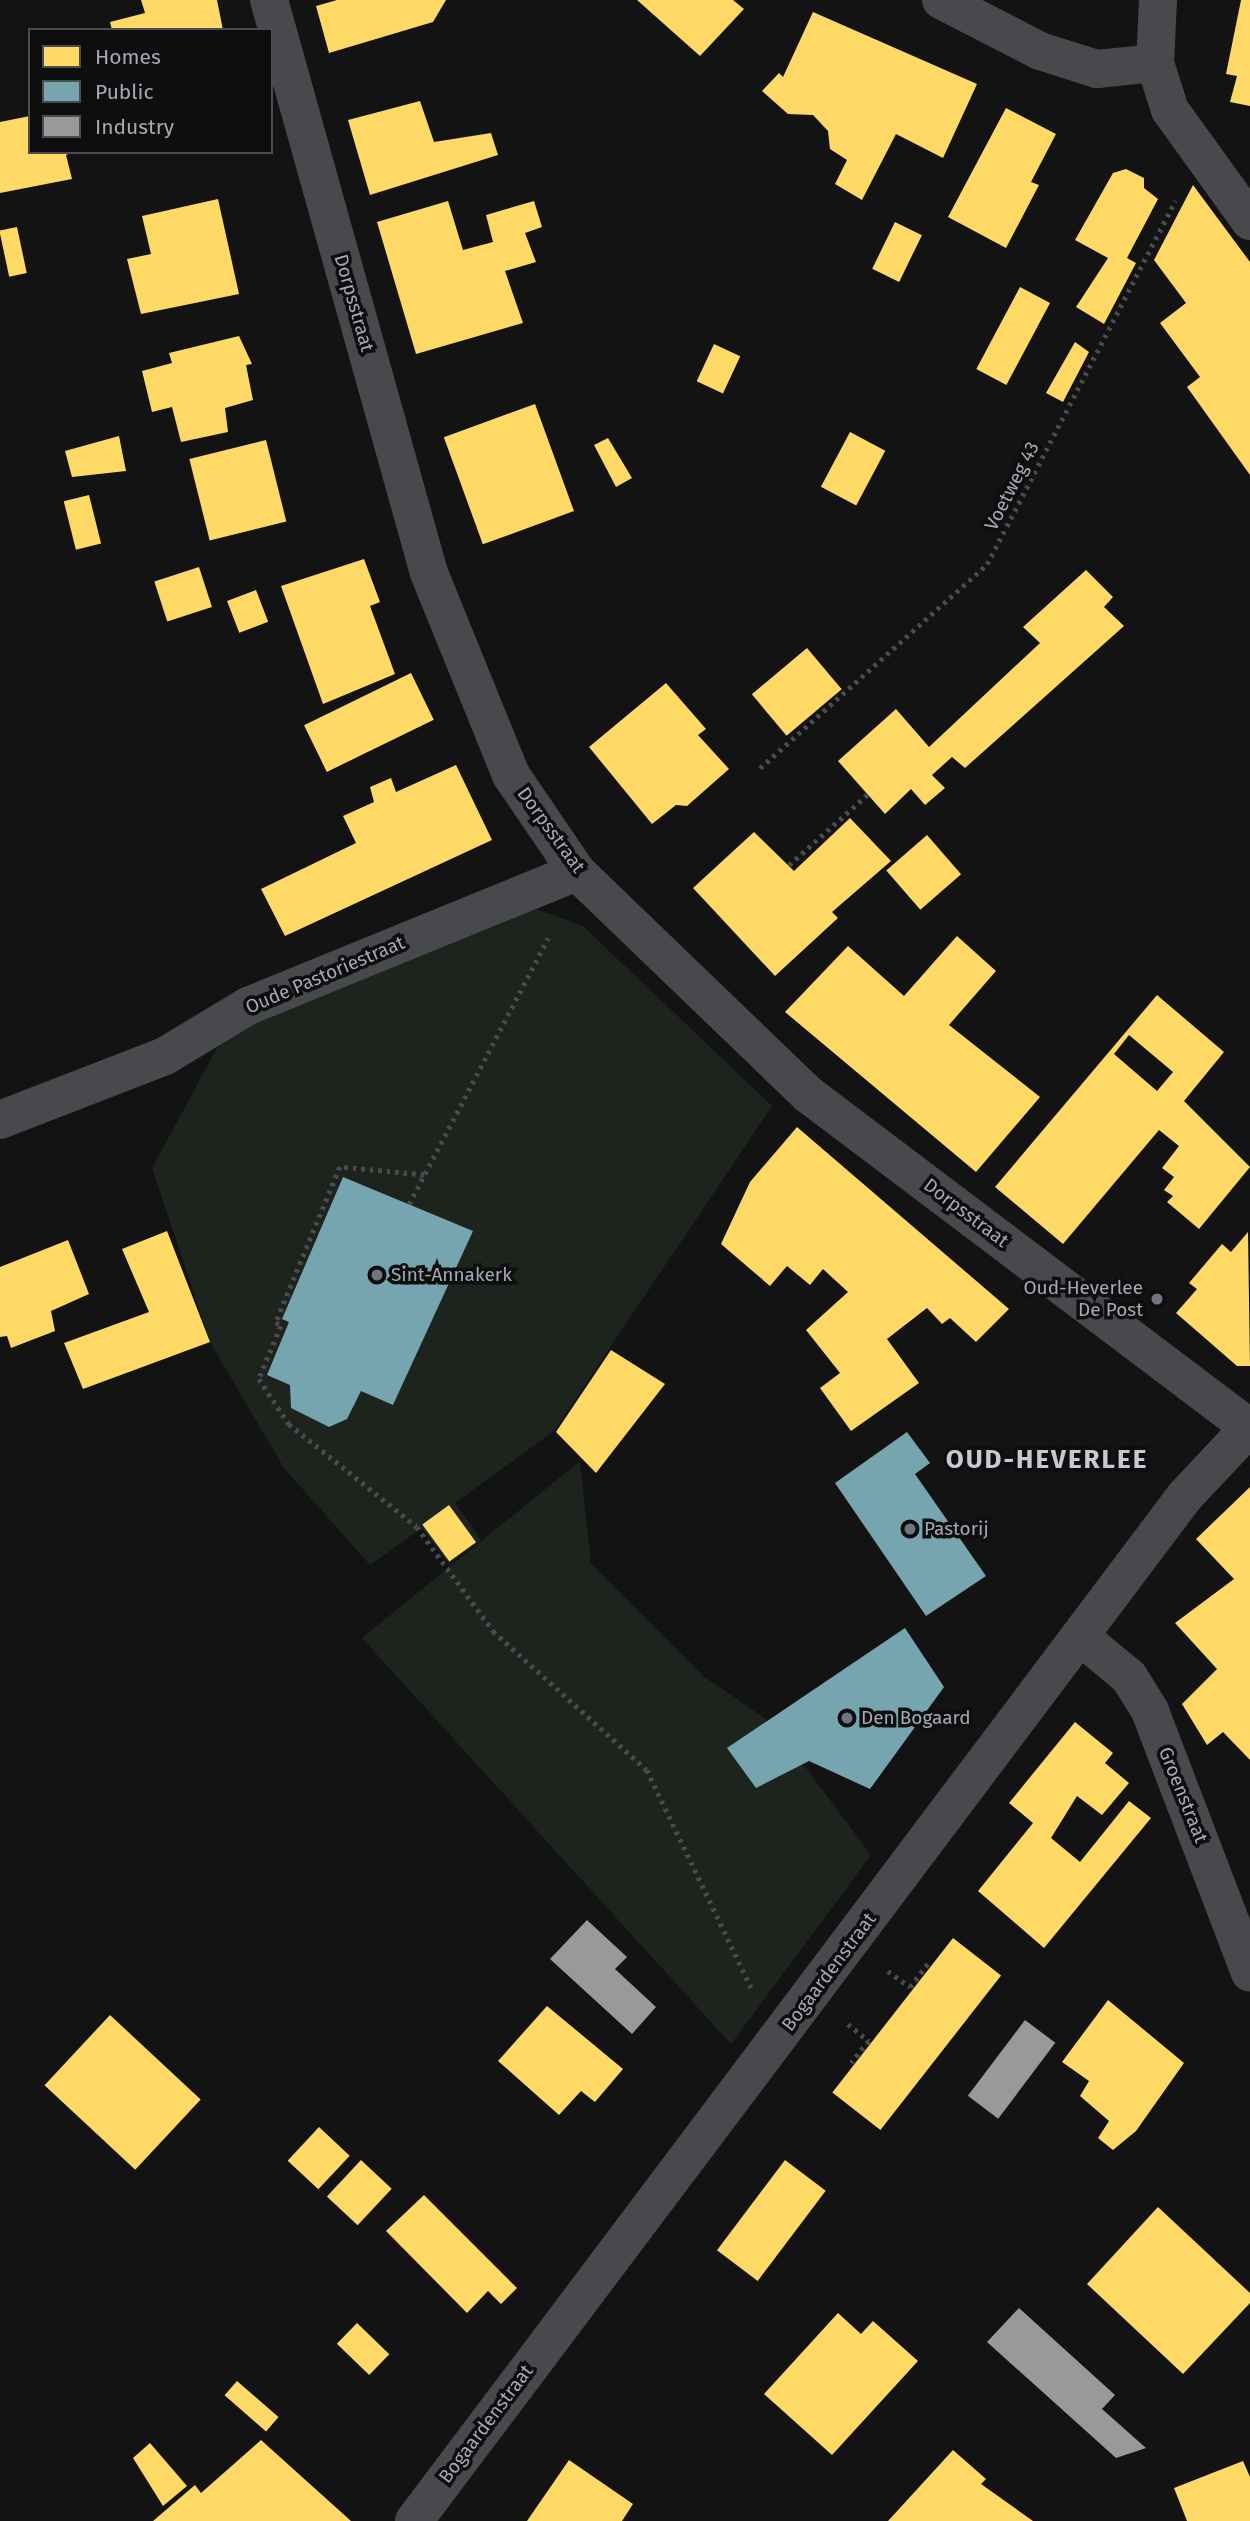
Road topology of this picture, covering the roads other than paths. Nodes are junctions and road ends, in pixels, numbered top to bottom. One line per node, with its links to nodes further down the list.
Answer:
1 (269, 0): 6 (street, Dorpsstraat)
2 (941, 0): 4 (street)
3 (1158, 0): 4 (street)
4 (1155, 63): 5 (street)
5 (1250, 221)
6 (579, 873): 7 (street, Oude Pastoriestraat); 8 (street, Dorpsstraat)
7 (0, 1119)
8 (1250, 1428): 9 (street, Bogaardenstraat)
9 (1082, 1638): 10 (street, Groenstraat); 11 (street, Bogaardenstraat)
10 (1250, 1973)
11 (414, 2521)

